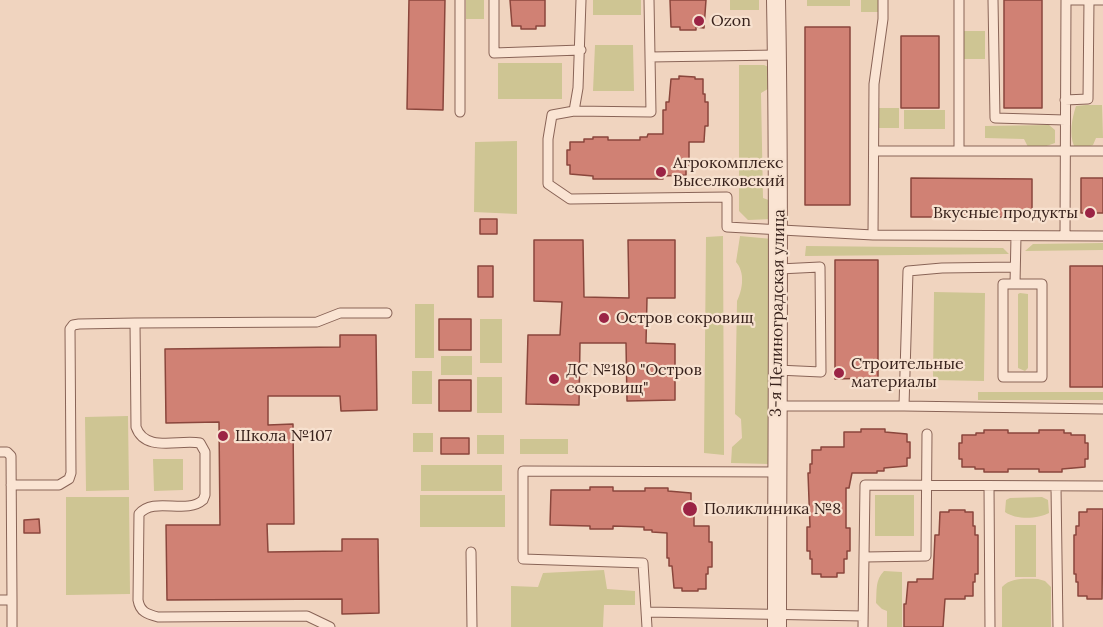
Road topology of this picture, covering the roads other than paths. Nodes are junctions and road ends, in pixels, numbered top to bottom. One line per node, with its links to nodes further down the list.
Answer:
1 (460, 0): 16 (lane)
2 (494, 0): 11 (lane)
3 (580, 0): 11 (lane)
4 (649, 0): 13 (lane)
5 (776, 0): 12 (street, 3-я Целиноградская улица)
6 (883, 0): 18 (lane)
7 (958, 0): 21 (lane)
8 (993, 0): 17 (lane)
9 (1089, 0): 10 (lane); 14 (lane); 14 (lane)
10 (1103, 0)
11 (581, 50): 15 (lane)
12 (777, 55): 13 (lane); 22 (street, 3-я Целиноградская улица)
13 (650, 57): 15 (lane)
14 (1065, 100): 17 (lane)
15 (573, 111): 22 (lane)
16 (460, 112)
17 (1065, 120): 19 (lane)
18 (874, 151): 21 (lane); 23 (lane)
19 (1065, 151): 20 (lane); 21 (lane); 25 (lane)
20 (1103, 151)
21 (958, 152)
22 (779, 229): 23 (lane); 28 (street, 3-я Целиноградская улица)
23 (873, 235): 24 (lane)
24 (1016, 236): 25 (lane); 27 (lane)
25 (1065, 236): 26 (lane)
26 (1103, 236)
27 (1015, 267): 29 (lane); 34 (lane)
28 (779, 268): 32 (street, 3-я Целиноградская улица); 32 (lane)
29 (1014, 284): 29 (lane)
30 (387, 313): 31 (lane)
31 (135, 323): 39 (lane); 52 (lane)
32 (777, 370): 33 (street, 3-я Целиноградская улица)
33 (776, 406): 34 (lane); 38 (street, 3-я Целиноградская улица)
34 (904, 406): 35 (lane)
35 (1103, 409)
36 (927, 434): 40 (lane)
37 (0, 452): 39 (lane)
38 (778, 472): 48 (lane); 50 (street, 3-я Целиноградская улица)
39 (11, 485): 47 (lane)
40 (927, 485): 41 (lane); 45 (lane); 45 (lane)
41 (988, 486): 43 (lane); 56 (lane)
42 (1103, 486): 43 (lane)
43 (1056, 487): 57 (lane)
44 (471, 552): 53 (lane)
45 (865, 556): 49 (lane)
46 (0, 600): 47 (lane)
47 (12, 600): 51 (lane)
48 (647, 612): 50 (lane); 54 (lane)
49 (863, 616): 50 (lane); 55 (lane)
50 (777, 620)
51 (12, 627)
52 (330, 627)
53 (472, 627)
54 (647, 627)
55 (863, 627)
56 (990, 627)
57 (1058, 627)

